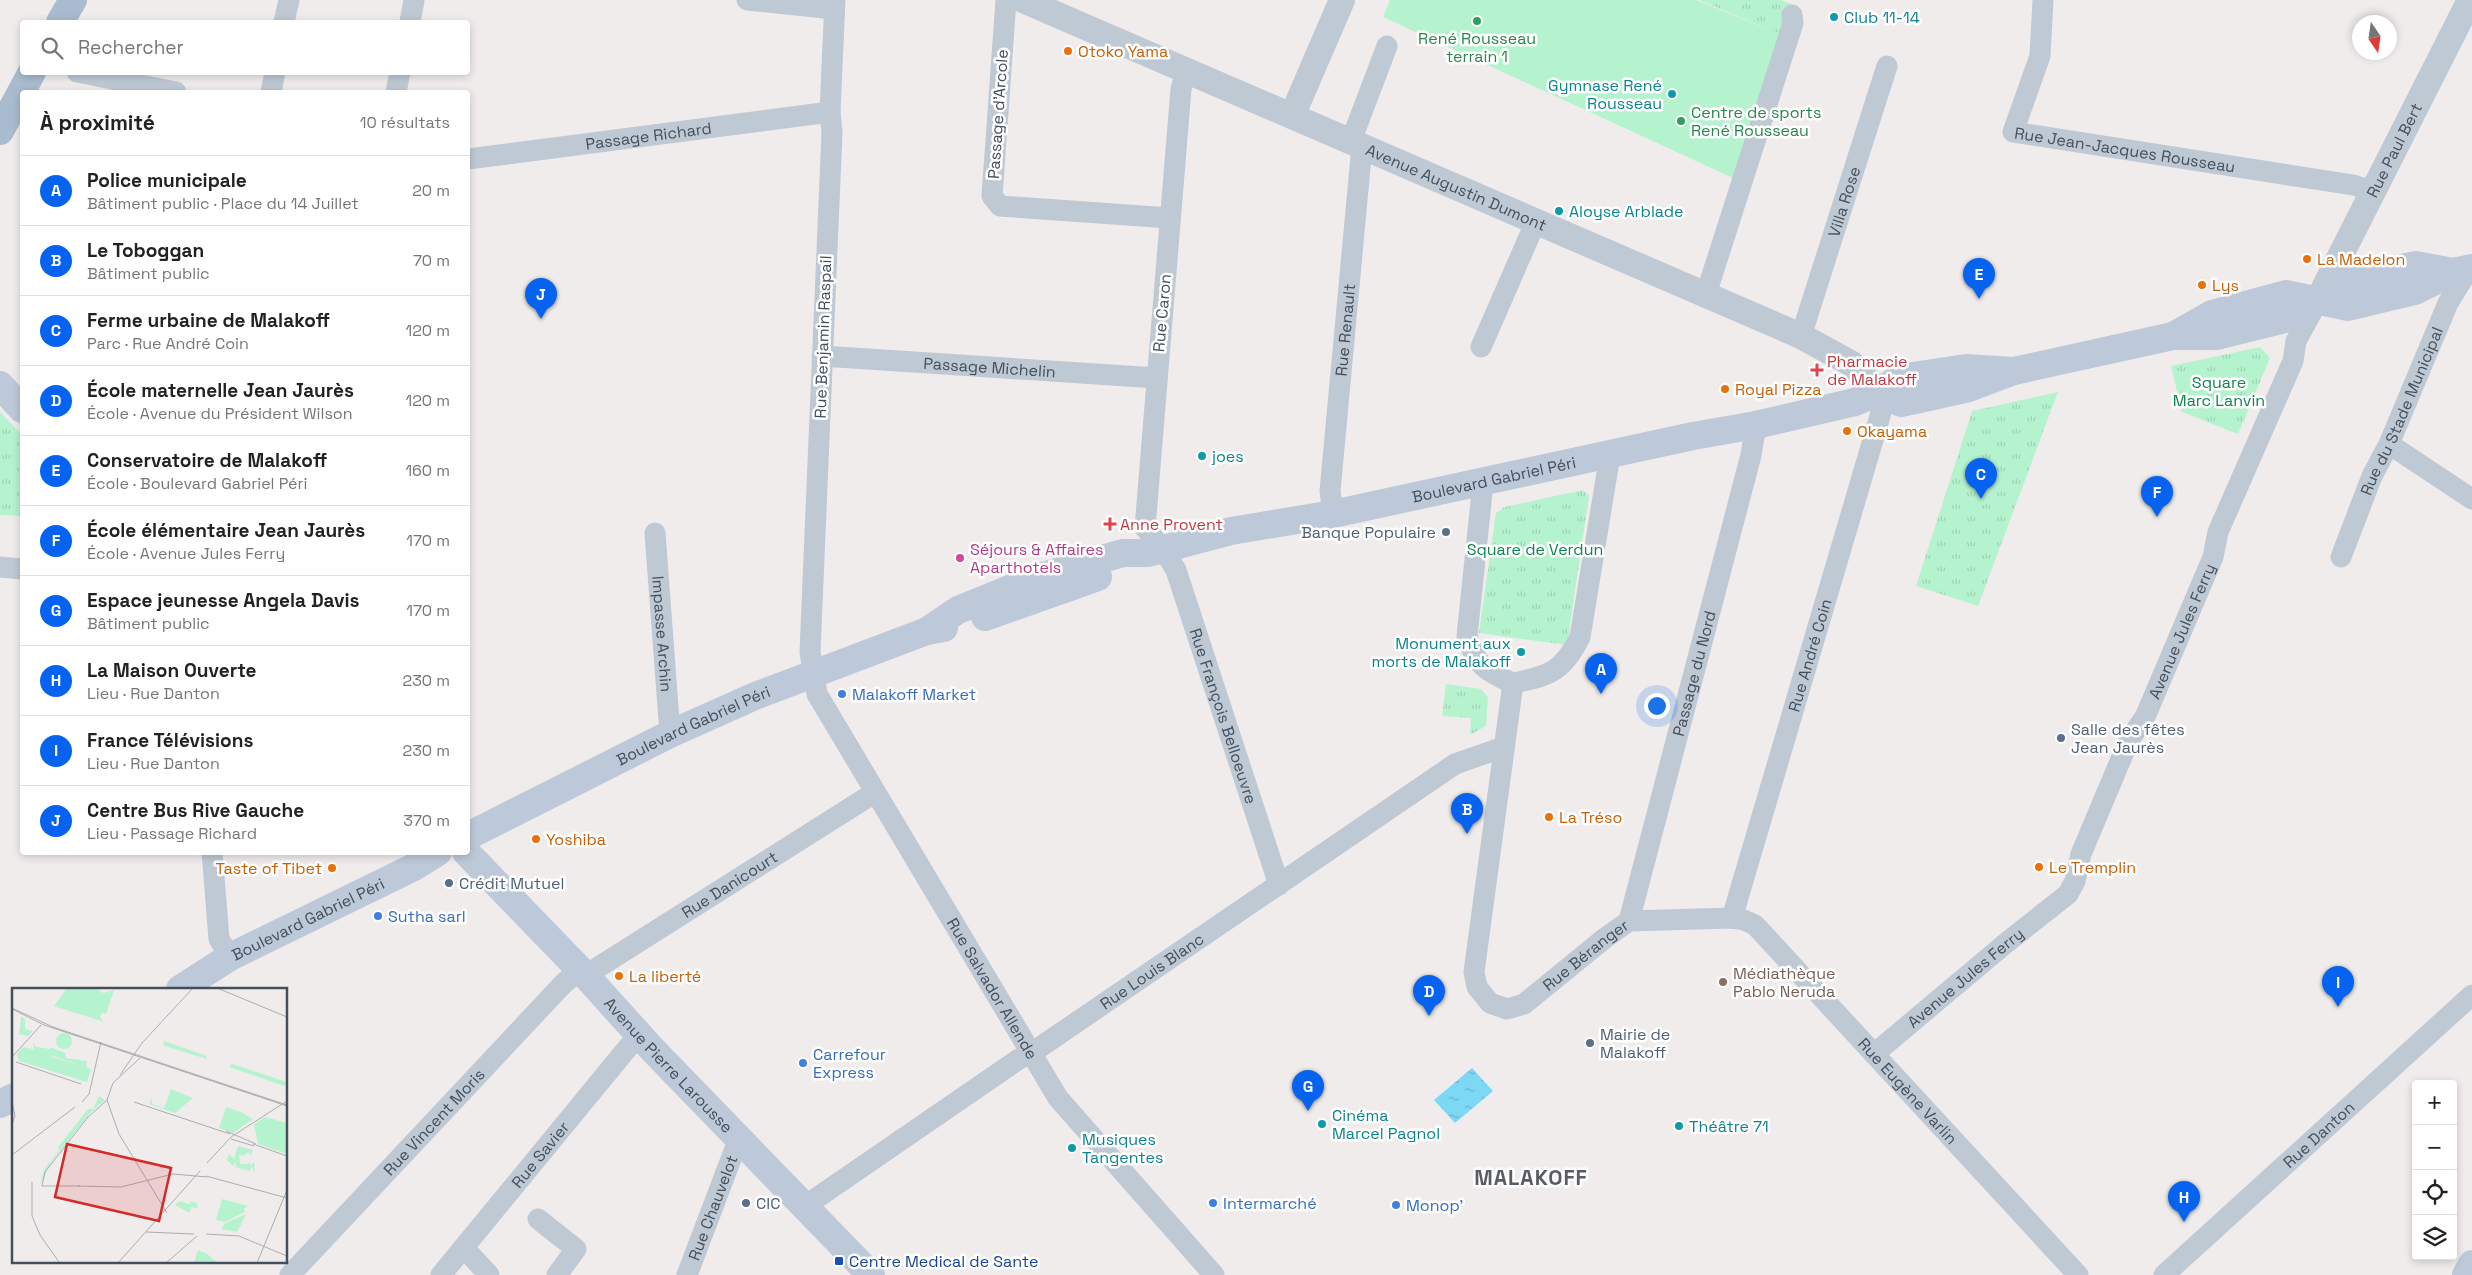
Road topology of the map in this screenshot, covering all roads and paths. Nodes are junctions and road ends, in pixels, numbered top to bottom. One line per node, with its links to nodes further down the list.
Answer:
1 (73, 0): 12 (main road)
2 (289, 0): 13 (street)
3 (414, 0): 14 (street)
4 (747, 0): 10 (street)
5 (1006, 0): 33 (street, Passage d'Arcole)
6 (1342, 0): 28 (street)
7 (2043, 0): 32 (street, Rue Jean-Jacques Rousseau)
8 (2470, 0): 32 (street, Rue Paul Bert)
9 (1038, 3): 17 (street, Avenue Augustin Dumont)
10 (835, 4): 27 (street, Rue Benjamin Raspail)
11 (1792, 15): 36 (street)
12 (61, 20)
13 (284, 20)
14 (410, 20)
15 (1387, 46): 30 (street, Rue Renault)
16 (1887, 66): 38 (street, Villa Rose)
17 (1186, 71): 28 (street, Avenue Augustin Dumont); 33 (street, Rue Caron)
18 (30, 75): 22 (main road)
19 (92, 75): 23 (street)
20 (274, 75): 24 (street)
21 (399, 75): 25 (street)
22 (22, 90)
23 (166, 90)
24 (271, 90)
25 (396, 90)
26 (20, 94): 29 (main road)
27 (830, 112): 31 (street, Passage Richard); 40 (street, Rue Benjamin Raspail)
28 (1292, 116): 30 (street, Avenue Augustin Dumont)
29 (0, 131)
30 (1357, 144): 34 (street, Avenue Augustin Dumont); 51 (street, Rue Renault)
31 (470, 159)
32 (2373, 190): 37 (street, Rue Paul Bert)
33 (1170, 218): 41 (street, Rue Caron)
34 (1536, 221): 36 (street, Avenue Augustin Dumont); 39 (street)
35 (2465, 270): 37 (main road); 47 (street, Rue du Stade Municipal)
36 (1706, 294): 38 (street, Avenue Augustin Dumont)
37 (2318, 301): 43 (main road); 75 (street, Avenue Jules Ferry)
38 (1801, 336): 43 (street, Avenue Augustin Dumont)
39 (1481, 347)
40 (822, 356): 41 (street, Passage Michelin); 57 (street, Rue Benjamin Raspail)
41 (1157, 378): 53 (street, Rue Caron)
42 (0, 385): 44 (main road)
43 (1879, 392): 45 (main road, Boulevard Gabriel Péri); 46 (main road); 67 (street, Rue André Coin)
44 (20, 407)
45 (1756, 425): 46 (main road, Boulevard Gabriel Péri); 68 (street, Passage du Nord)
46 (1723, 430): 48 (main road, Boulevard Gabriel Péri)
47 (2389, 444): 50 (street); 54 (street, Rue du Stade Municipal)
48 (1610, 455): 49 (main road, Boulevard Gabriel Péri); 58 (street)
49 (1484, 483): 51 (main road, Boulevard Gabriel Péri); 58 (street)
50 (2472, 499)
51 (1333, 514): 53 (main road, Boulevard Gabriel Péri)
52 (655, 532): 59 (street, Impasse Archin)
53 (1155, 551): 57 (main road, Boulevard Gabriel Péri); 66 (street, Rue François Belloeuvre)
54 (2341, 557)
55 (0, 568): 56 (street)
56 (20, 569)
57 (812, 674): 59 (main road, Boulevard Gabriel Péri); 61 (street, Rue Salvador Allende)
58 (1513, 683): 60 (street)
59 (670, 734): 62 (main road, Boulevard Gabriel Péri)
60 (1504, 747): 66 (street, Rue Louis Blanc); 68 (street, Rue Béranger)
61 (874, 794): 70 (street, Rue Danicourt); 74 (street, Rue Salvador Allende)
62 (470, 835)
63 (212, 855): 69 (street)
64 (433, 855): 69 (main road, Boulevard Gabriel Péri)
65 (469, 855): 70 (main road, Avenue Pierre Larousse)
66 (1279, 885): 74 (street, Rue Louis Blanc)
67 (1732, 918): 68 (street, Rue Béranger); 75 (street, Rue Eugène Varlin)
68 (1629, 921)
69 (230, 957): 71 (main road, Boulevard Gabriel Péri)
70 (583, 973): 73 (main road, Avenue Pierre Larousse); 83 (street, Rue Vincent Moris)
71 (182, 988)
72 (2472, 995): 91 (street, Rue Danton)
73 (639, 1034): 78 (main road, Avenue Pierre Larousse); 81 (street, Rue Savier)
74 (1030, 1054): 79 (street, Rue Louis Blanc); 89 (street, Rue Salvador Allende)
75 (1874, 1054): 90 (street, Rue Eugène Varlin)
76 (12, 1098): 77 (main road)
77 (0, 1104)
78 (739, 1138): 79 (main road, Avenue Pierre Larousse); 87 (street, Rue Chauvelot)
79 (805, 1206): 88 (main road, Avenue Pierre Larousse)
80 (538, 1219): 86 (street)
81 (464, 1248): 84 (street, Rue Savier); 85 (street)
82 (2472, 1264): 92 (main road)
83 (290, 1275)
84 (441, 1275)
85 (489, 1275)
86 (557, 1275)
87 (687, 1275)
88 (871, 1275)
89 (1214, 1275)
90 (2078, 1275)
91 (2164, 1275)
92 (2466, 1275)

